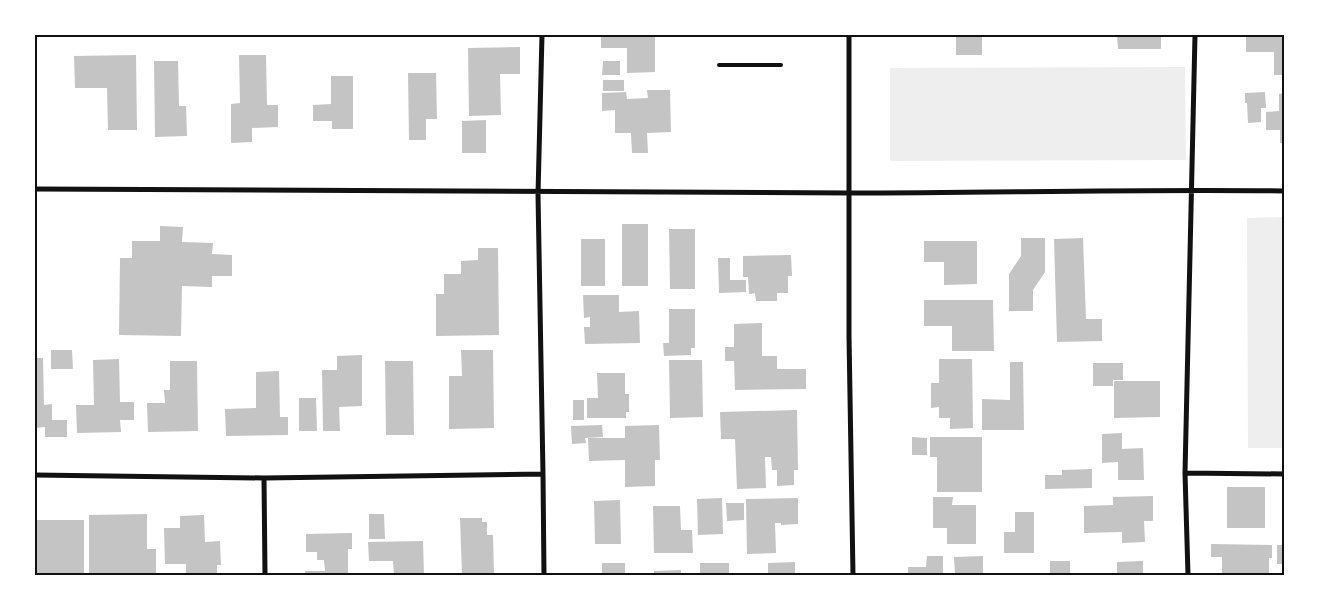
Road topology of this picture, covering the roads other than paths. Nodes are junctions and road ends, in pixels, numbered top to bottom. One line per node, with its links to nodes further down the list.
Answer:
1 (542, 35): 10 (street)
2 (849, 35): 9 (street)
3 (1195, 35): 7 (street)
4 (719, 65): 5 (lane)
5 (781, 65)
6 (35, 190): 10 (street)
7 (1192, 190): 8 (street); 9 (street); 11 (street)
8 (1284, 191)
9 (848, 193): 10 (street); 18 (street)
10 (538, 194): 12 (street)
11 (1185, 473): 13 (street); 19 (street)
12 (543, 474): 15 (street); 17 (street)
13 (1284, 474)
14 (35, 475): 15 (street)
15 (264, 478): 16 (street)
16 (265, 575)
17 (544, 575)
18 (853, 575)
19 (1188, 575)

